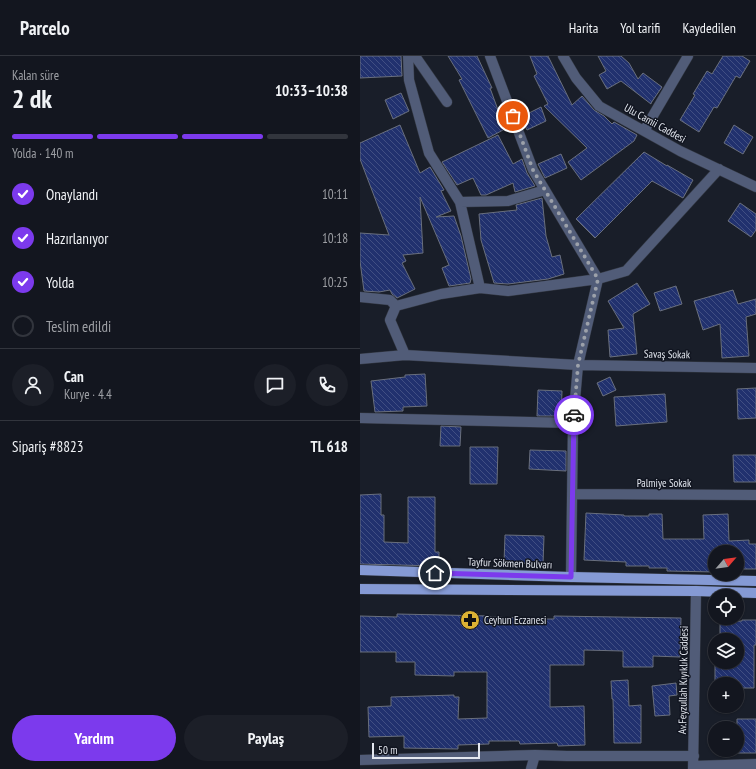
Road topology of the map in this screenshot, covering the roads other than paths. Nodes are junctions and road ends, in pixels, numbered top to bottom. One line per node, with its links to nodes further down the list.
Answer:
1 (408, 56): 11 (street)
2 (414, 56): 6 (street)
3 (563, 56): 7 (street, Ulu Camii Caddesi)
4 (688, 56): 7 (street)
5 (492, 58): 10 (street)
6 (448, 102)
7 (644, 131): 8 (street, Ulu Camii Caddesi)
8 (719, 169): 9 (street, Ulu Camii Caddesi); 12 (street)
9 (756, 187)
10 (545, 190): 11 (street); 12 (street)
11 (460, 202): 13 (street)
12 (598, 279): 13 (street); 18 (street)
13 (480, 288): 15 (street)
14 (360, 295): 15 (street)
15 (396, 306): 16 (street)
16 (405, 355): 17 (street, Savaş Sokak); 18 (street, Savaş Sokak)
17 (360, 359)
18 (578, 365): 19 (street, Savaş Sokak); 21 (street)
19 (756, 368)
20 (360, 418): 21 (street)
21 (573, 423): 22 (street)
22 (572, 494): 23 (street, Palmiye Sokak); 25 (street)
23 (756, 495)
24 (360, 570): 25 (main road, Tayfur Sökmen Bulvarı)
25 (571, 577): 26 (main road, Tayfur Sökmen Bulvarı)
26 (756, 581)
27 (360, 589): 28 (main road)
28 (696, 591): 29 (main road); 32 (street, Av.Feyzullah Kıyıklık Caddesi)
29 (756, 593)
30 (535, 755): 31 (street); 32 (street); 34 (street)
31 (364, 763)
32 (694, 763): 33 (street)
33 (756, 764)
34 (531, 769)

